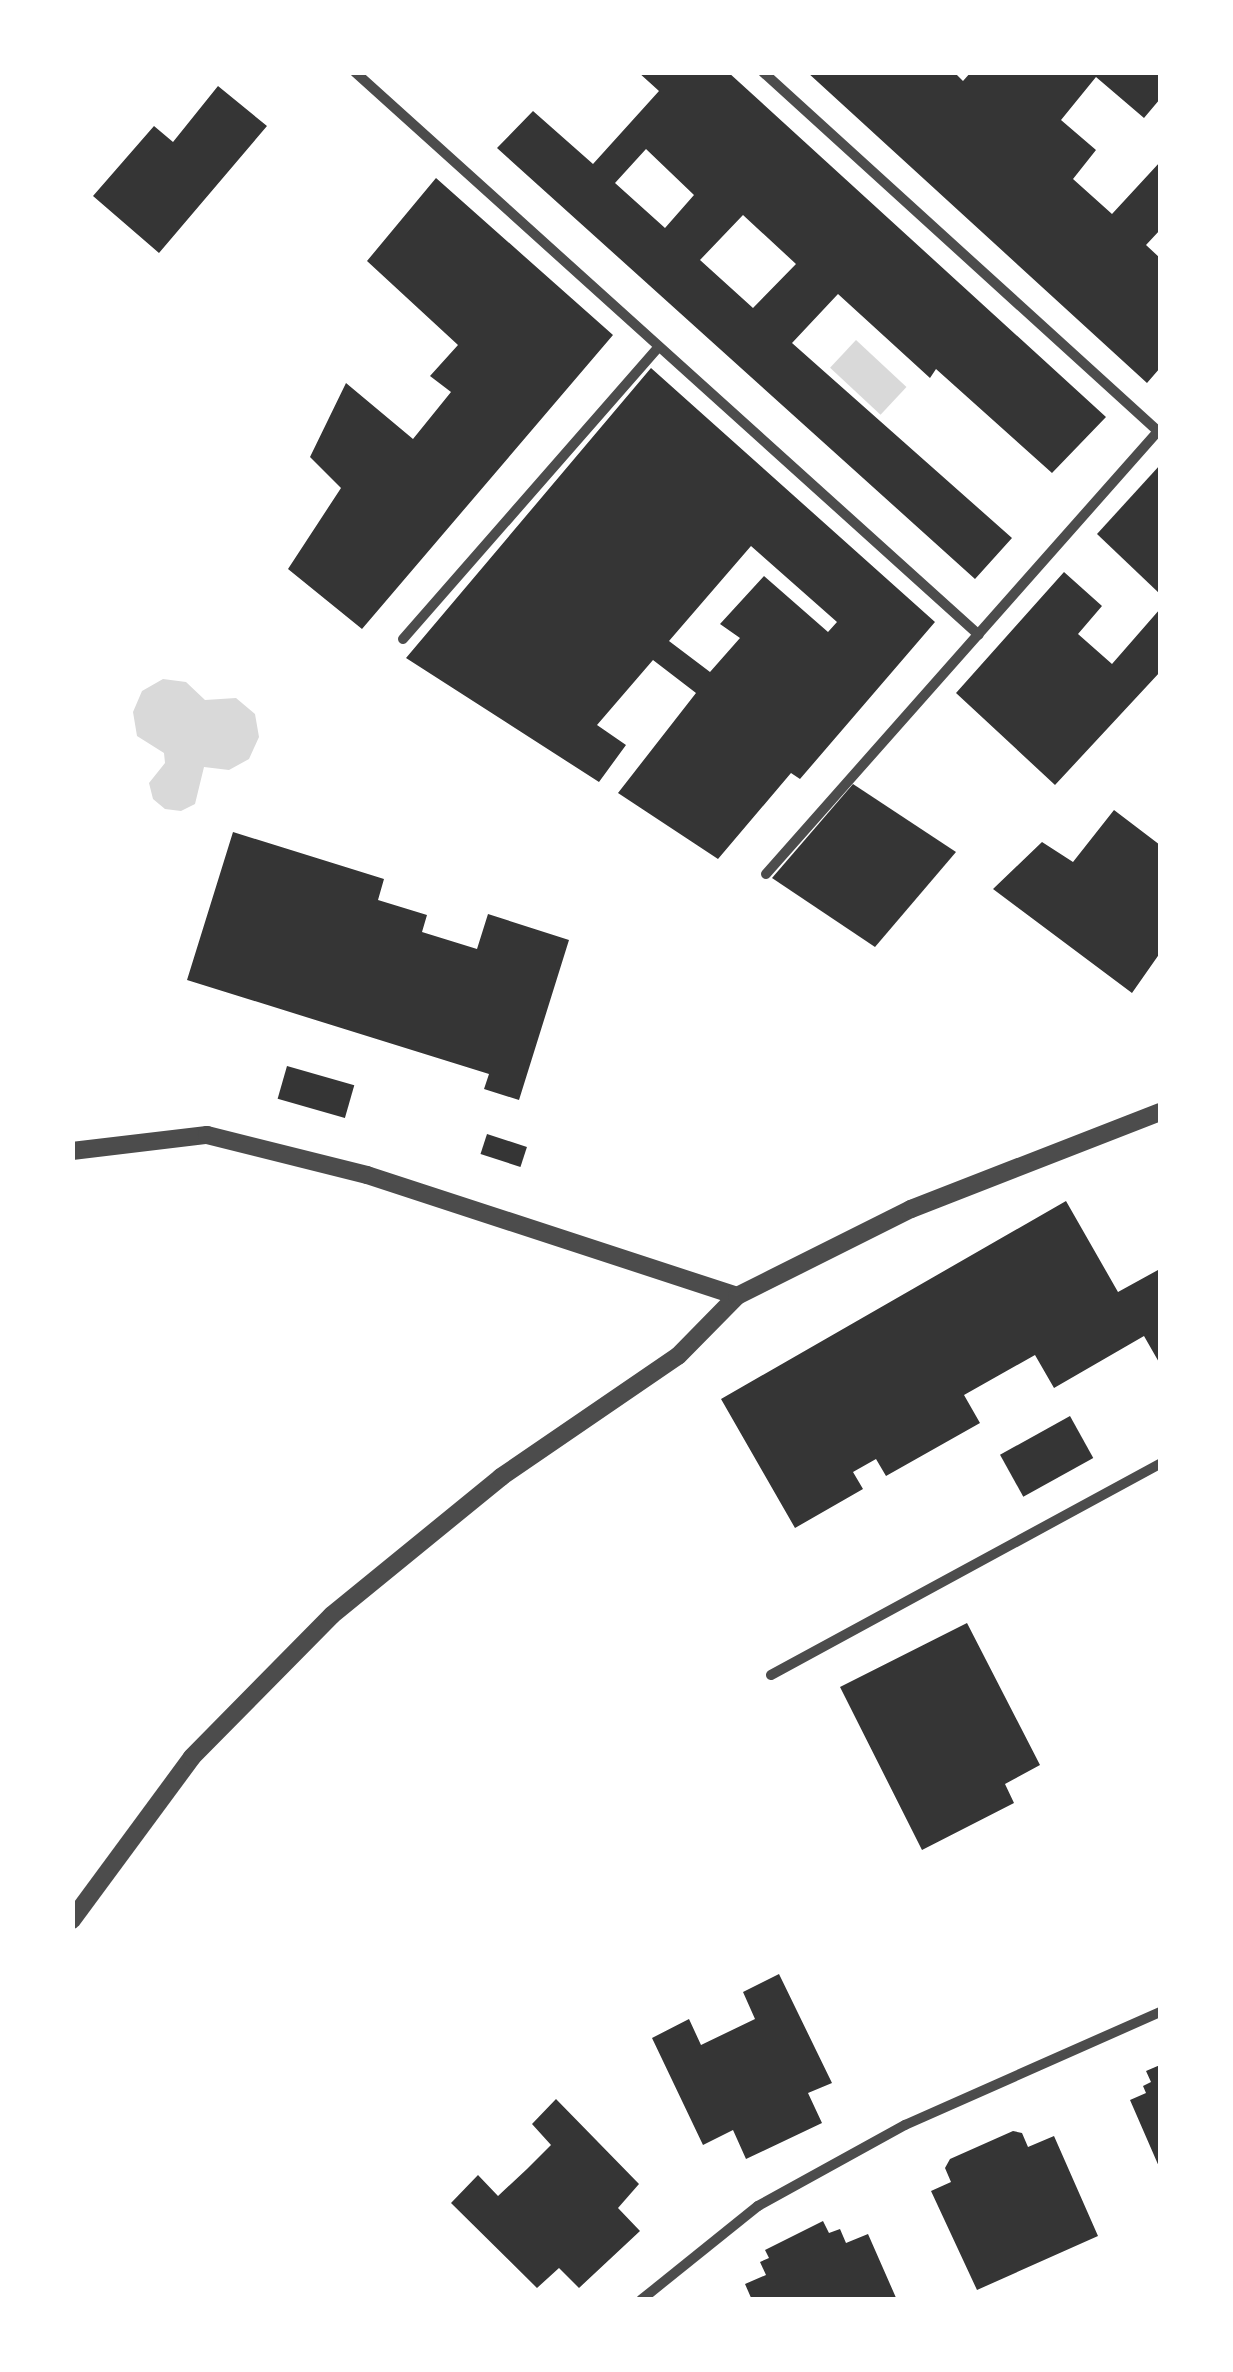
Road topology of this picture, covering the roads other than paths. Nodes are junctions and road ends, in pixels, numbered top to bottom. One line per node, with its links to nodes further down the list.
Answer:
1 (355, 72): 3 (street)
2 (763, 72): 4 (street)
3 (660, 347): 5 (street); 6 (street)
4 (1160, 431): 5 (street)
5 (978, 635): 7 (street)
6 (403, 639)
7 (766, 874)
8 (1160, 1112): 10 (street)
9 (72, 1150): 10 (street)
10 (738, 1296): 13 (street)
11 (1160, 1464): 12 (street)
12 (770, 1675)
13 (72, 1920)
14 (1160, 2012): 15 (street)
15 (642, 2300)

